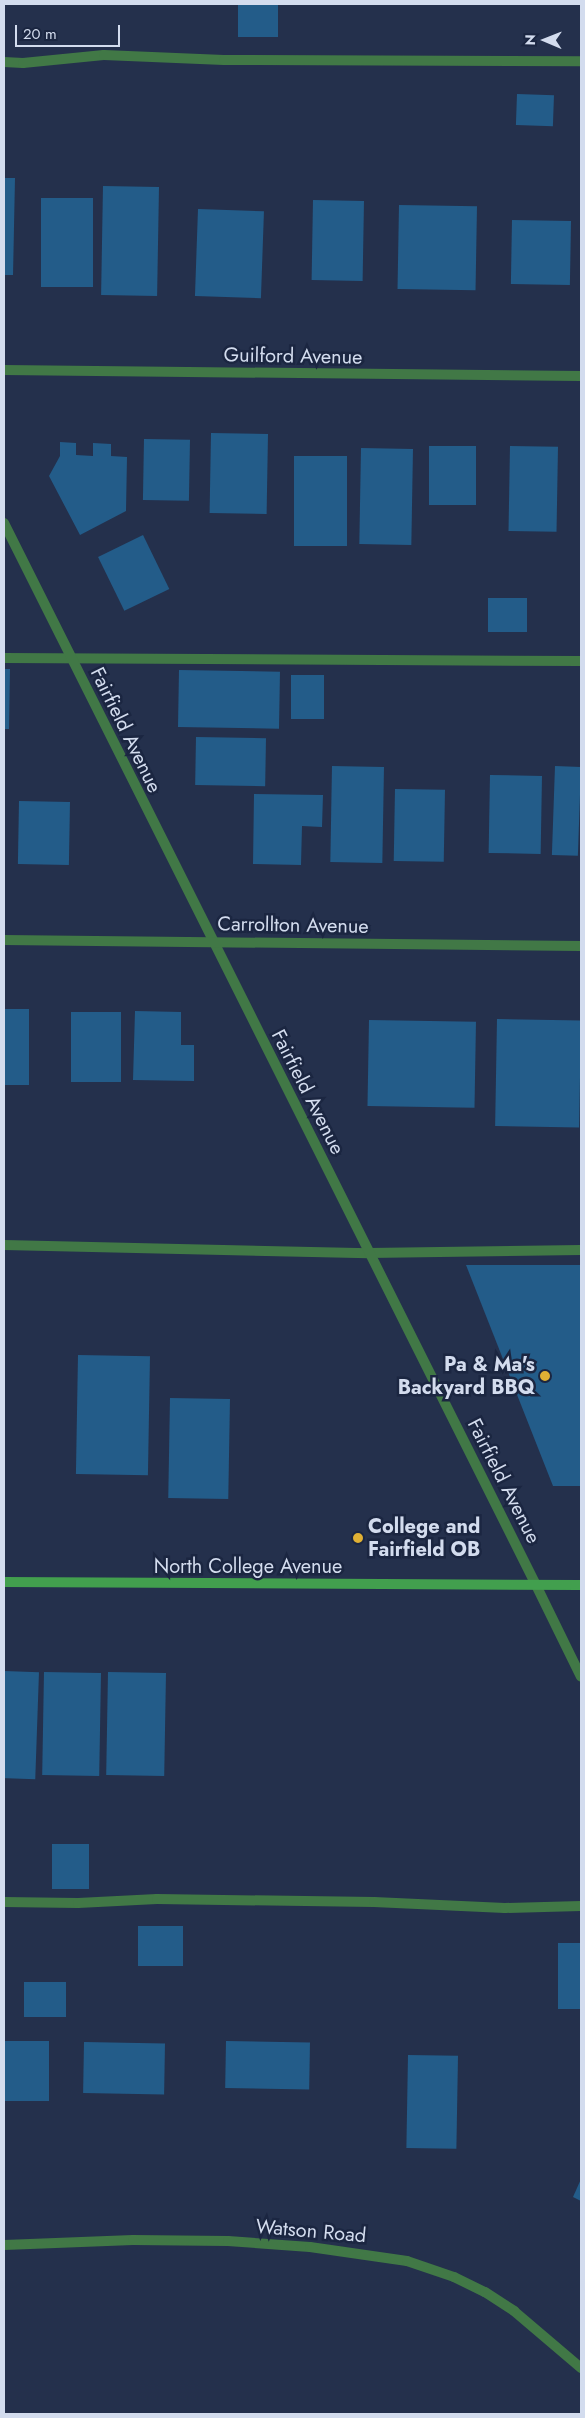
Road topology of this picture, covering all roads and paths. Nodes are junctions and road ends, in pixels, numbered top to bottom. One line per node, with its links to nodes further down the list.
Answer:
1 (4, 62): 2 (street)
2 (581, 62)
3 (4, 370): 4 (street, Guilford Avenue)
4 (581, 376)
5 (4, 523): 6 (street, Fairfield Avenue)
6 (70, 657): 7 (street); 8 (street); 10 (street, Fairfield Avenue)
7 (4, 658)
8 (581, 661)
9 (4, 940): 10 (street, Carrollton Avenue)
10 (212, 942): 11 (street, Carrollton Avenue); 14 (street, Fairfield Avenue)
11 (581, 946)
12 (4, 1245): 14 (street)
13 (581, 1250): 14 (street)
14 (369, 1253): 16 (street, Fairfield Avenue)
15 (4, 1582): 16 (main road, North College Avenue)
16 (536, 1584): 17 (main road, North College Avenue); 18 (street, Fairfield Avenue)
17 (581, 1585)
18 (581, 1677)
19 (4, 1902): 20 (street)
20 (581, 1906)
21 (4, 2245): 22 (street, Watson Road)
22 (581, 2368)

